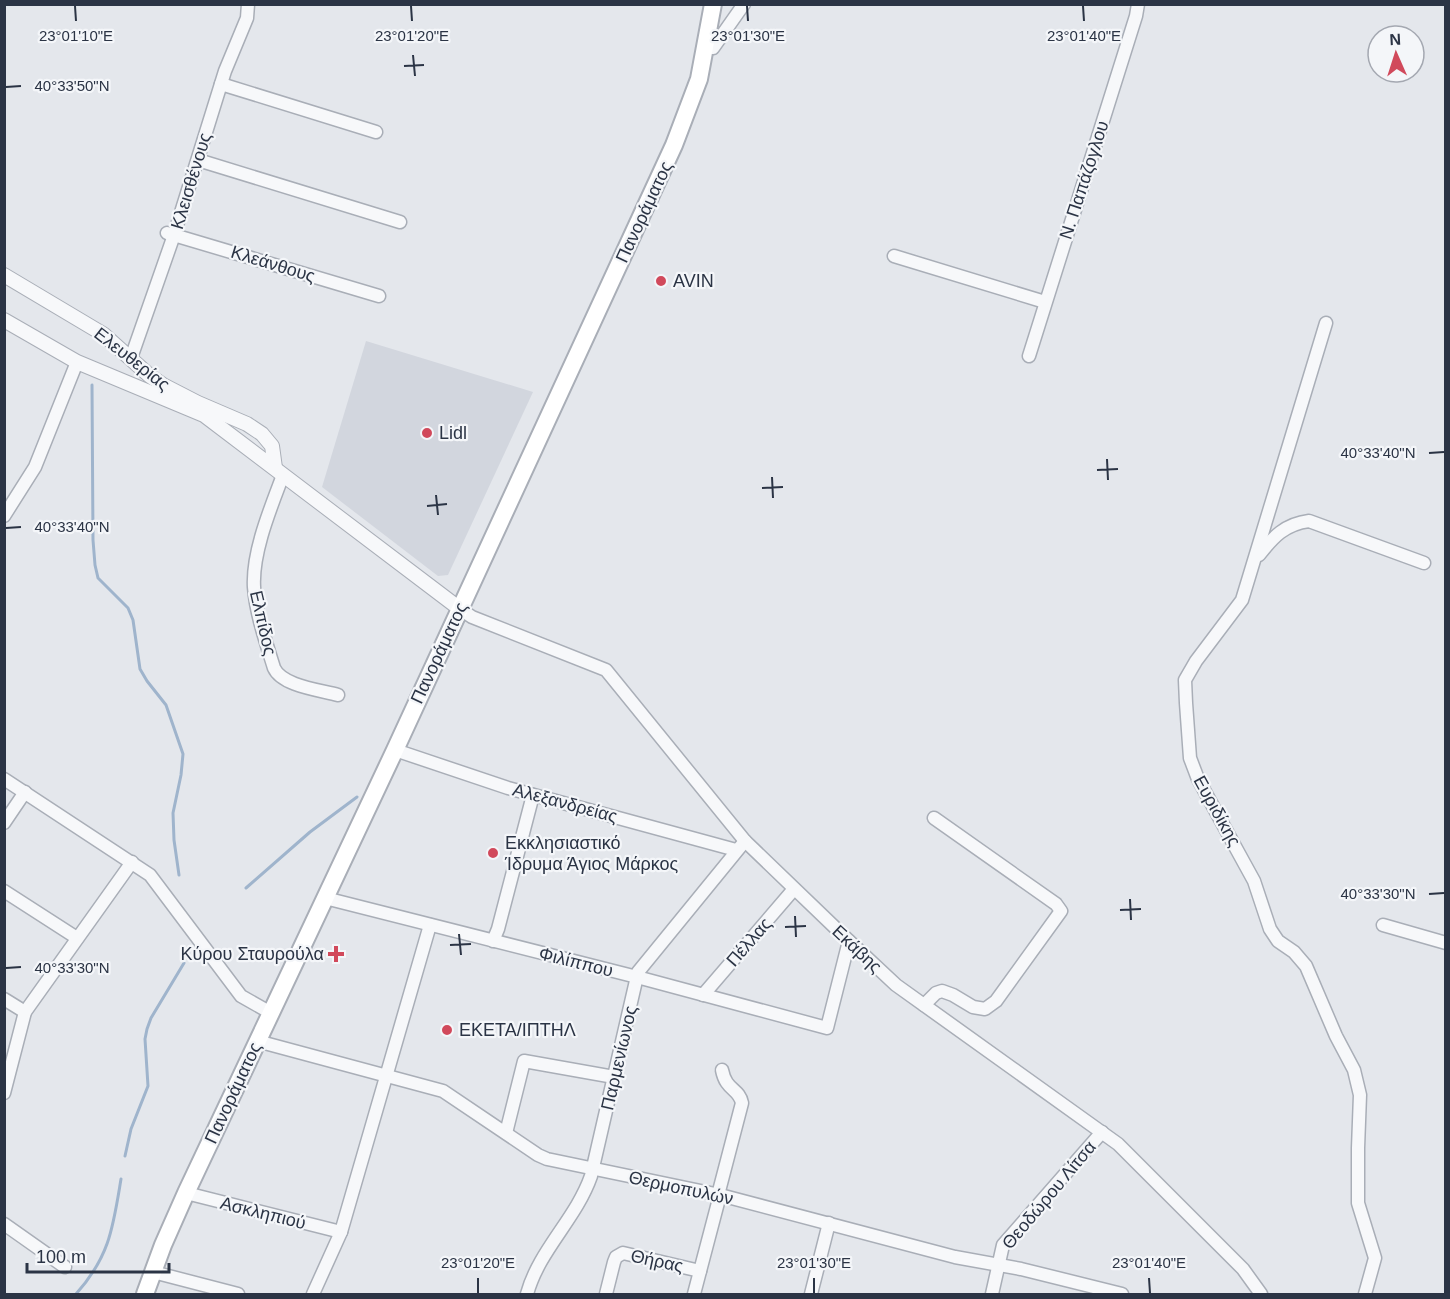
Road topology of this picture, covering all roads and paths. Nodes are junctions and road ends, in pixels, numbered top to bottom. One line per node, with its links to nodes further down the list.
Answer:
1 (248, 4): 6 (street, Κλεισθένους)
2 (713, 4): 5 (main road, Πανοράματος)
3 (744, 4): 5 (street)
4 (1138, 4): 14 (street, Ν. Παπάζογλου)
5 (706, 46): 24 (main road, Πανοράματος)
6 (221, 84): 7 (street); 8 (street, Κλεισθένους)
7 (376, 132)
8 (198, 160): 9 (street); 10 (street, Κλεισθένους)
9 (400, 222)
10 (171, 234): 13 (street, Κλεάνθους); 18 (street, Κλεισθένους)
11 (894, 256): 14 (street)
12 (4, 275): 18 (street, Ελευθερίας)
13 (379, 296)
14 (1045, 302): 17 (street, Ν. Παπάζογλου)
15 (4, 320): 19 (street, Ελευθερίας)
16 (1326, 323): 22 (street, Ευριδίκης)
17 (1029, 356)
18 (130, 358): 20 (street, Ελευθερίας)
19 (77, 362): 20 (street, Ελευθερίας); 21 (street)
20 (279, 471): 24 (street, Ελευθερίας); 25 (street, Ελπίδος)
21 (4, 516)
22 (1256, 558): 23 (street); 76 (street, Ευριδίκης)
23 (1424, 562)
24 (460, 609): 26 (main road, Πανοράματος); 32 (street, Εκάβης)
25 (338, 695)
26 (395, 750): 29 (street, Αλεξανδρείας); 36 (main road, Πανοράματος)
27 (4, 779): 28 (street)
28 (25, 792): 31 (street); 33 (street)
29 (533, 795): 32 (street, Αλεξανδρείας); 40 (street)
30 (934, 818): 46 (street)
31 (4, 823)
32 (741, 845): 34 (street, Εκάβης); 43 (street, Παρμενίωνος)
33 (132, 862): 39 (street); 48 (street)
34 (794, 889): 41 (street, Εκάβης); 44 (street, Πέλλας)
35 (4, 891): 39 (street)
36 (325, 898): 37 (street, Φιλίππου); 48 (main road, Πανοράματος)
37 (430, 925): 40 (street, Φιλίππου); 51 (street)
38 (1383, 925): 42 (street)
39 (77, 938): 47 (street)
40 (493, 941): 43 (street, Φιλίππου)
41 (849, 941): 44 (street, Φιλίππου); 46 (street, Εκάβης)
42 (1446, 943)
43 (637, 977): 44 (street, Φιλίππου); 52 (street, Παρμενίωνος)
44 (703, 995)
45 (4, 999): 47 (street)
46 (924, 1005): 54 (street, Εκάβης)
47 (25, 1012): 53 (street)
48 (271, 1013): 49 (main road, Πανοράματος)
49 (256, 1041): 51 (street, Θερμοπυλών); 57 (main road, Πανοράματος)
50 (722, 1070): 58 (street)
51 (386, 1075): 55 (street, Θερμοπυλών); 61 (street)
52 (614, 1077): 55 (street); 56 (street, Παρμενίωνος)
53 (4, 1094)
54 (1102, 1132): 62 (street, Θεοδώρου Λίτσα); 75 (street, Εκάβης)
55 (506, 1133): 56 (street, Θερμοπυλών)
56 (593, 1169): 58 (street, Θερμοπυλών); 69 (street, Παρμενίωνος)
57 (186, 1193): 61 (street, Ασκληπιού); 65 (main road, Πανοράματος)
58 (719, 1195): 60 (street, Θερμοπυλών); 64 (street)
59 (4, 1224): 63 (street)
60 (829, 1224): 62 (street, Θερμοπυλών); 72 (street)
61 (341, 1232): 68 (street)
62 (997, 1266): 73 (street, Θεοδώρου Λίτσα); 74 (street, Θερμοπυλών)
63 (64, 1267)
64 (700, 1271): 70 (street, Θήρας); 71 (street)
65 (153, 1272): 66 (main road, Πανοράματος); 67 (street)
66 (145, 1294)
67 (238, 1294)
68 (313, 1294)
69 (527, 1294)
70 (606, 1294)
71 (694, 1294)
72 (811, 1294)
73 (992, 1294)
74 (1122, 1294)
75 (1261, 1294)
76 (1365, 1294)

